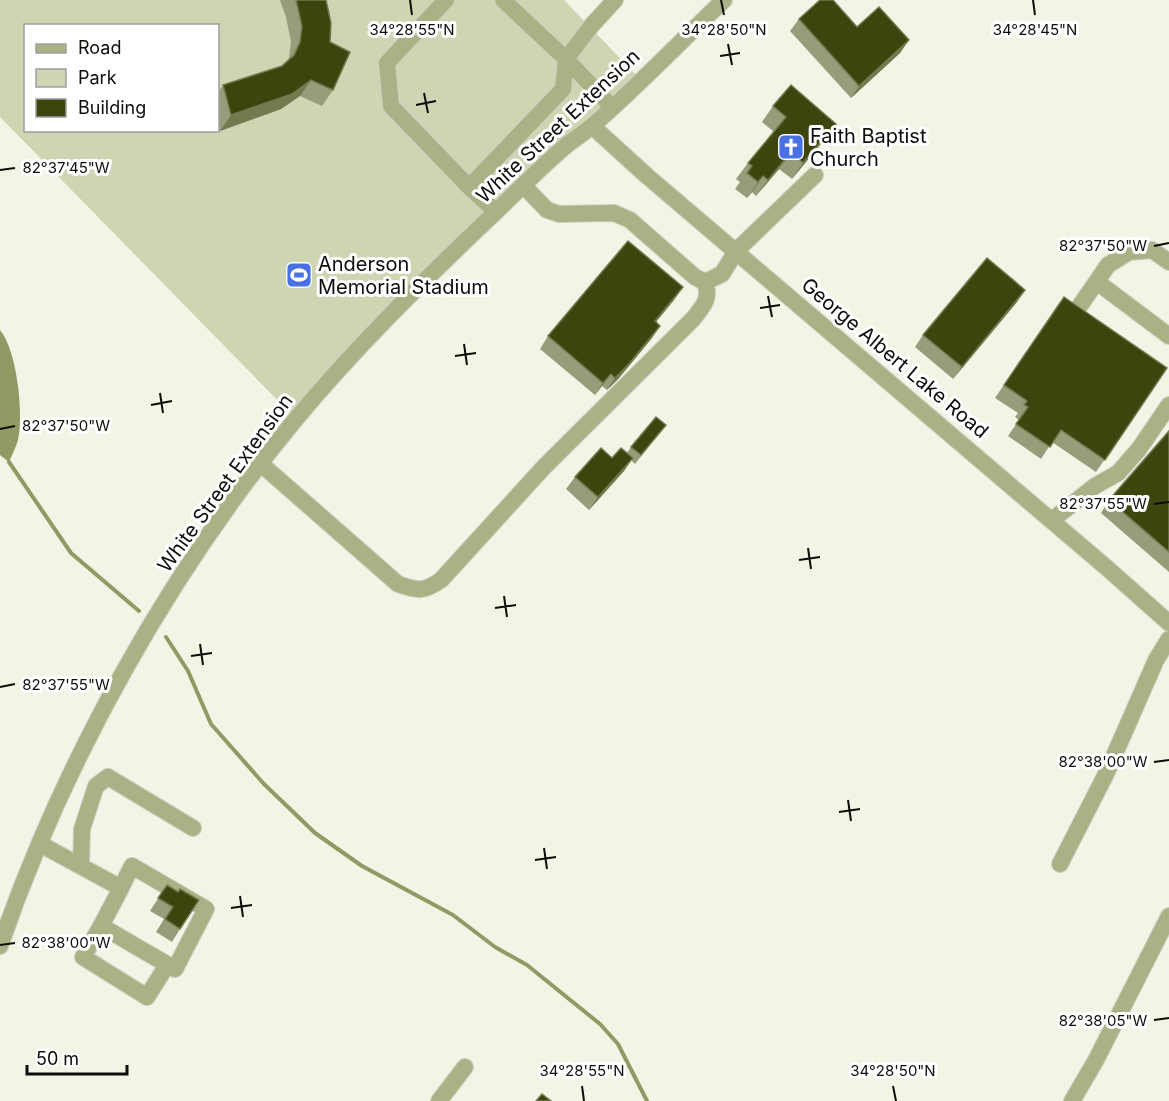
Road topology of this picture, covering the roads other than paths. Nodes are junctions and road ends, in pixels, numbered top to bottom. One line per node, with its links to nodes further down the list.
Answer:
1 (446, 0): 9 (street)
2 (503, 0): 5 (street)
3 (615, 0): 5 (street)
4 (724, 0): 6 (street, White Street Extension)
5 (566, 59): 6 (street); 9 (street)
6 (612, 107): 7 (street, White Street Extension)
7 (592, 126): 10 (street, White Street Extension); 12 (street, George Albert Lake Road)
8 (815, 175): 12 (street)
9 (469, 186): 11 (street)
10 (524, 186): 11 (street, White Street Extension); 14 (street)
11 (496, 212): 19 (street, White Street Extension)
12 (736, 251): 14 (street); 20 (street, George Albert Lake Road)
13 (1169, 262): 15 (street)
14 (705, 282): 19 (street)
15 (1097, 282): 16 (street); 17 (street)
16 (1077, 310)
17 (1169, 336)
18 (1169, 405): 20 (street)
19 (261, 464): 24 (street, White Street Extension)
20 (1052, 520): 21 (street, George Albert Lake Road)
21 (1169, 623)
22 (1169, 639): 25 (street)
23 (193, 828): 26 (street)
24 (40, 844): 26 (street); 30 (street, White Street Extension)
25 (1060, 864)
26 (81, 866): 27 (street)
27 (121, 888): 29 (street); 31 (street)
28 (1169, 916): 34 (street)
29 (101, 926): 31 (street); 31 (street)
30 (0, 946)
31 (167, 964)
32 (465, 1067): 33 (street)
33 (439, 1101)
34 (1072, 1101)

